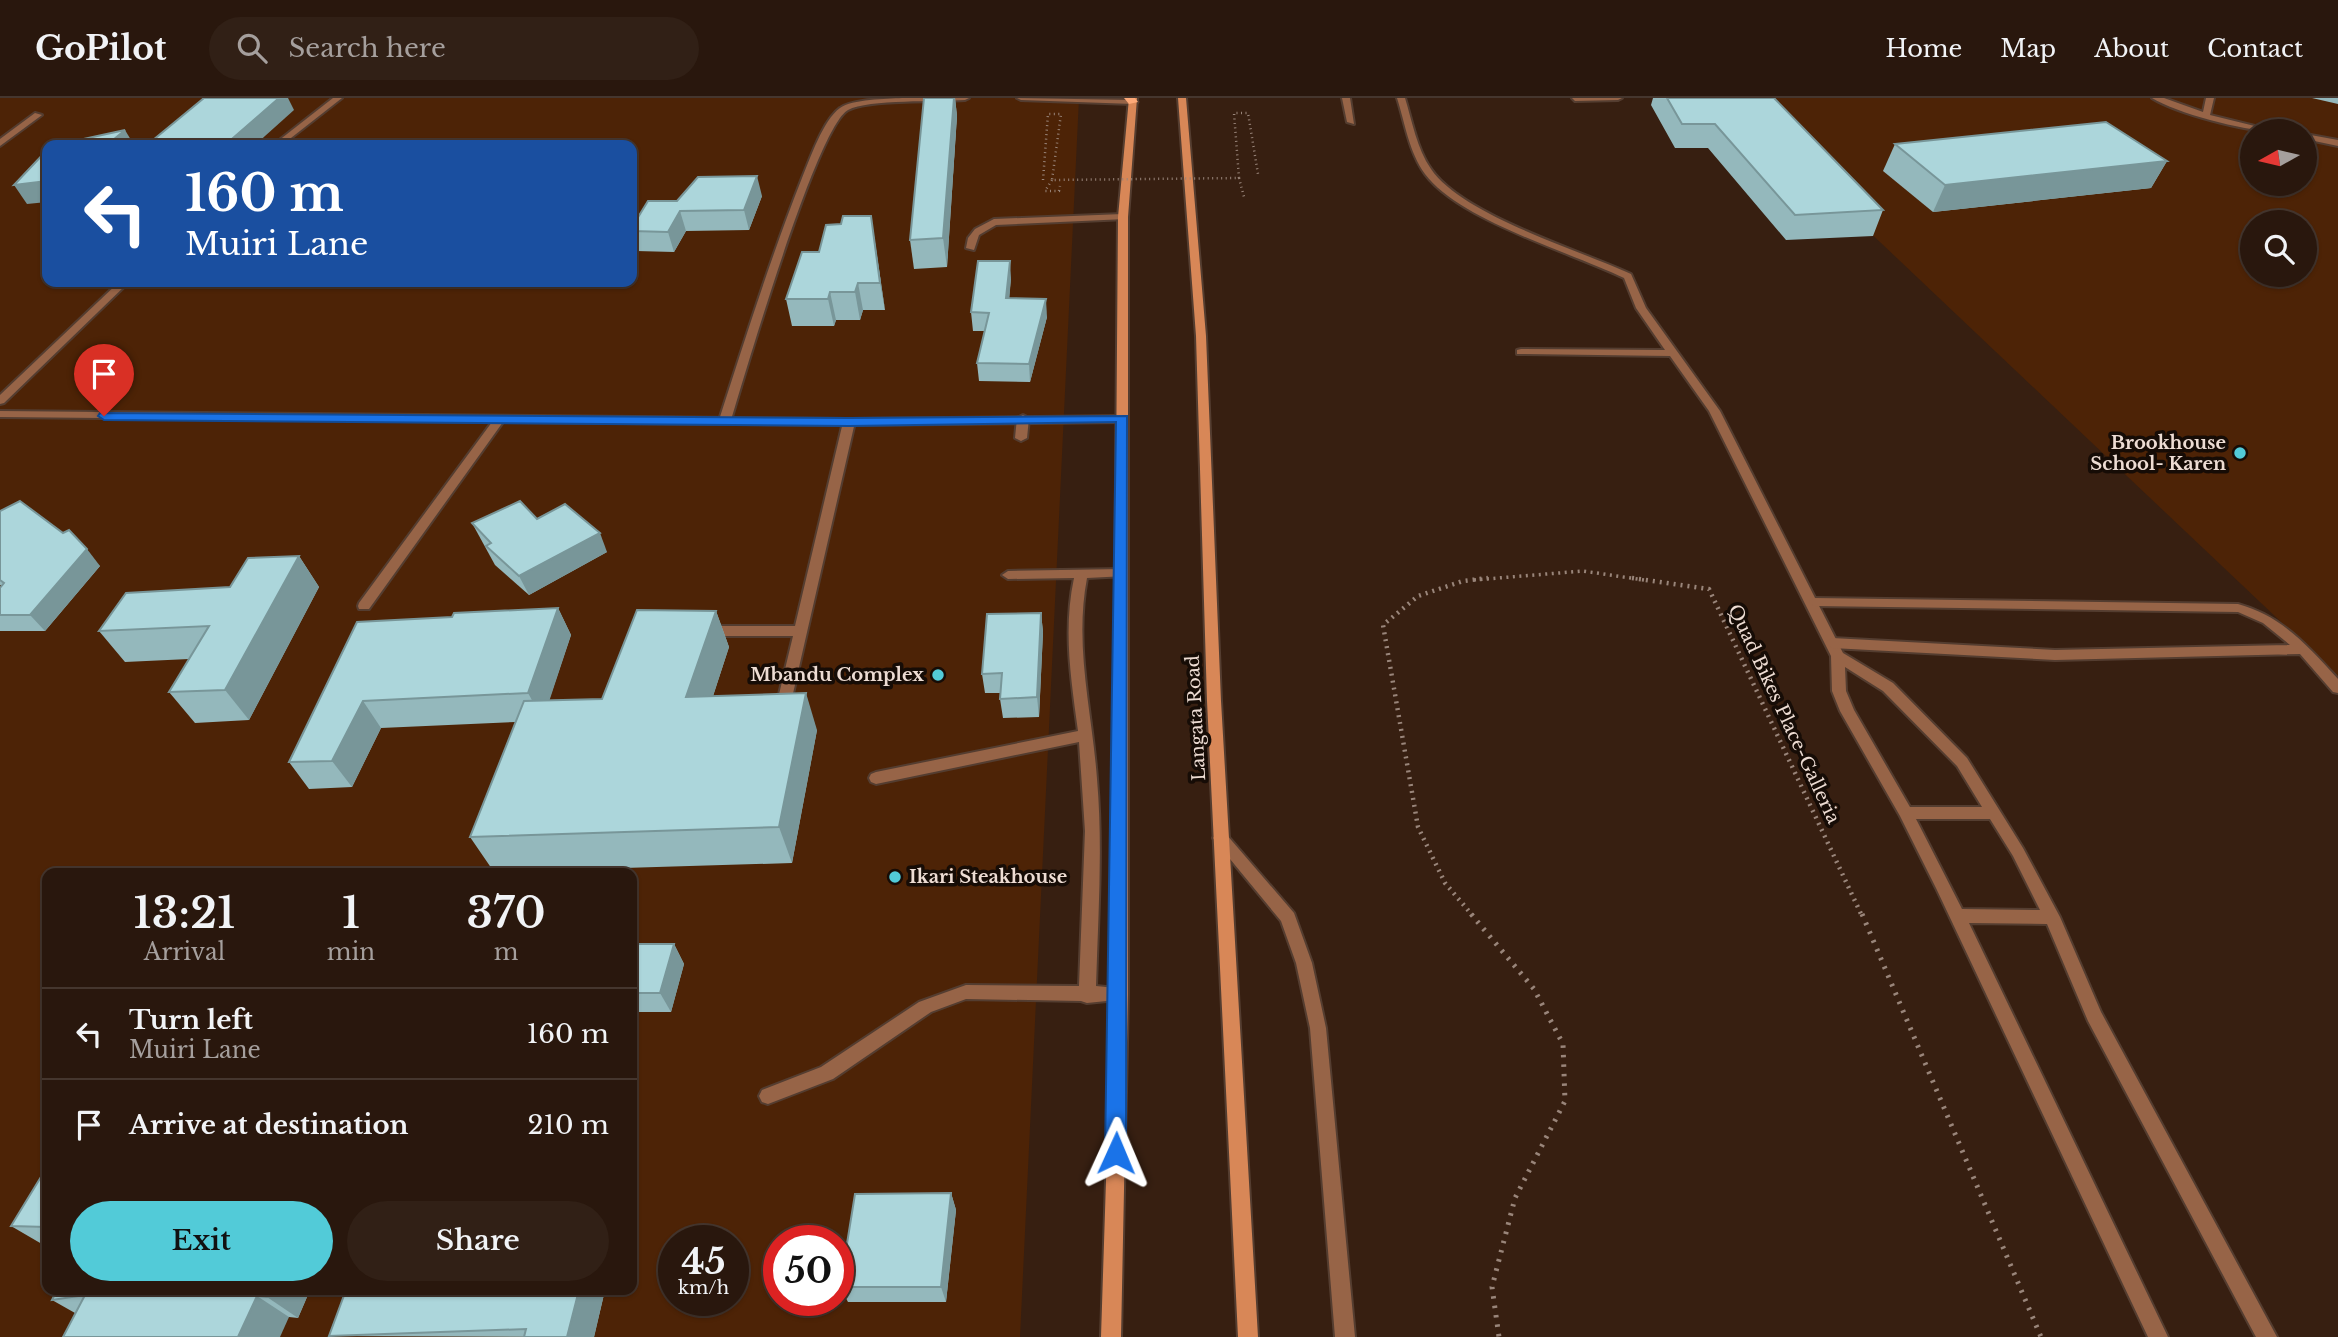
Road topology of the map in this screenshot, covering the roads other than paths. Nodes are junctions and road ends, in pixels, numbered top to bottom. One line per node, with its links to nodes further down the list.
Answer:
1 (338, 98): 16 (street)
2 (965, 98): 30 (street)
3 (1021, 98): 10 (street)
4 (1182, 98): 48 (main road, Langata Road)
5 (1346, 98): 14 (street)
6 (1401, 98): 24 (street)
7 (1618, 98): 11 (street)
8 (2156, 98): 13 (street)
9 (2210, 98): 13 (street)
10 (1132, 99): 20 (main road)
11 (1575, 99)
12 (38, 115): 18 (street)
13 (2206, 116): 15 (street)
14 (1351, 122)
15 (2240, 124)
16 (283, 140)
17 (2317, 140): 19 (street)
18 (0, 143)
19 (2338, 144)
20 (1123, 217): 21 (street); 28 (main road)
21 (971, 247)
22 (119, 287): 25 (street)
23 (1521, 352): 24 (street)
24 (1671, 353): 36 (street)
25 (0, 401)
26 (0, 414): 29 (street)
27 (1023, 418): 28 (street); 31 (street); 32 (street)
28 (1122, 419): 33 (main road)
29 (499, 420): 30 (street); 37 (street)
30 (725, 420): 31 (street)
31 (849, 422): 39 (street)
32 (1021, 438)
33 (1122, 573): 34 (street); 51 (main road)
34 (1082, 574): 35 (street); 44 (street)
35 (1008, 575)
36 (1814, 601): 40 (street); 41 (street)
37 (364, 606)
38 (693, 631): 39 (street)
39 (800, 631): 43 (street)
40 (1835, 649): 41 (street); 46 (street); 47 (street)
41 (2303, 649): 42 (street)
42 (2338, 688)
43 (782, 712)
44 (1085, 735): 45 (street); 52 (street)
45 (876, 778)
46 (1906, 813): 47 (street); 49 (street)
47 (1993, 813): 50 (street)
48 (1221, 838): 55 (main road, Langata Road); 56 (street)
49 (1957, 916): 50 (street); 57 (street)
50 (2052, 917): 58 (street)
51 (1119, 994): 52 (street); 54 (main road)
52 (1087, 996): 53 (street)
53 (768, 1096)
54 (1111, 1337)
55 (1248, 1337)
56 (1345, 1337)
57 (2158, 1337)
58 (2267, 1337)

